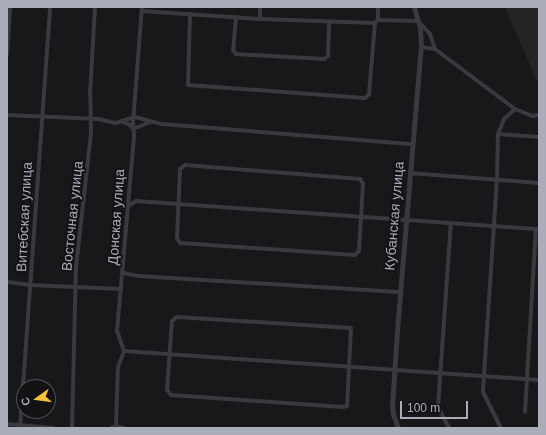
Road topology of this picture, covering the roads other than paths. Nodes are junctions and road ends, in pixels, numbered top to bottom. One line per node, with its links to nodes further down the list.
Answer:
1 (10, 7): 16 (street)
2 (50, 7): 20 (street, Витебская улица)
3 (95, 7): 22 (street, Восточная улица)
4 (260, 7): 10 (street)
5 (378, 7): 13 (street)
6 (414, 7): 11 (street, Кубанская улица)
7 (142, 9): 8 (street); 21 (street, Донская улица)
8 (190, 14): 9 (street); 13 (street)
9 (236, 17): 10 (street); 12 (street)
10 (260, 19): 12 (street)
11 (418, 21): 13 (street); 14 (street, Кубанская улица); 15 (street)
12 (329, 22): 13 (street)
13 (376, 22)
14 (421, 47): 15 (street); 28 (street, Кубанская улица)
15 (435, 49): 17 (street)
16 (7, 54)
17 (515, 109): 19 (street); 26 (street)
18 (7, 115): 20 (street)
19 (539, 115)
20 (41, 117): 22 (street); 41 (street, Витебская улица)
21 (134, 117): 23 (street); 24 (street); 25 (street, Донская улица)
22 (92, 120): 23 (street); 42 (street, Восточная улица)
23 (122, 122): 25 (street)
24 (150, 122): 25 (street); 28 (street)
25 (134, 129): 33 (street, Донская улица)
26 (498, 134): 27 (street); 30 (street)
27 (539, 137)
28 (413, 144): 29 (street, Кубанская улица)
29 (410, 173): 30 (street); 35 (street, Кубанская улица)
30 (497, 180): 31 (street); 37 (street)
31 (539, 183)
32 (179, 204): 33 (street); 34 (street); 34 (street); 34 (street)
33 (127, 207): 39 (street, Донская улица)
34 (362, 216): 35 (street)
35 (406, 220): 36 (street); 44 (street, Кубанская улица)
36 (451, 223): 37 (street); 49 (street)
37 (494, 226): 38 (street); 50 (street)
38 (537, 229): 51 (street)
39 (123, 272): 43 (street, Донская улица); 44 (street)
40 (7, 282): 41 (street)
41 (31, 285): 42 (street); 55 (street, Витебская улица)
42 (77, 287): 43 (street); 58 (street, Восточная улица)
43 (120, 289): 45 (street, Донская улица)
44 (399, 292): 48 (street, Кубанская улица)
45 (124, 351): 46 (street); 56 (street)
46 (169, 354): 47 (street); 47 (street); 47 (street)
47 (350, 366): 48 (street)
48 (395, 369): 49 (street); 61 (street, Кубанская улица)
49 (440, 372): 50 (street); 62 (street)
50 (484, 375): 51 (street); 63 (street)
51 (527, 379): 52 (street); 53 (street)
52 (539, 380)
53 (525, 412)
54 (7, 424): 55 (street)
55 (20, 426): 57 (street)
56 (116, 426): 59 (street); 60 (street)
57 (54, 428)
58 (72, 428)
59 (111, 428)
60 (124, 428)
61 (398, 428)
62 (449, 428)
63 (501, 428)

